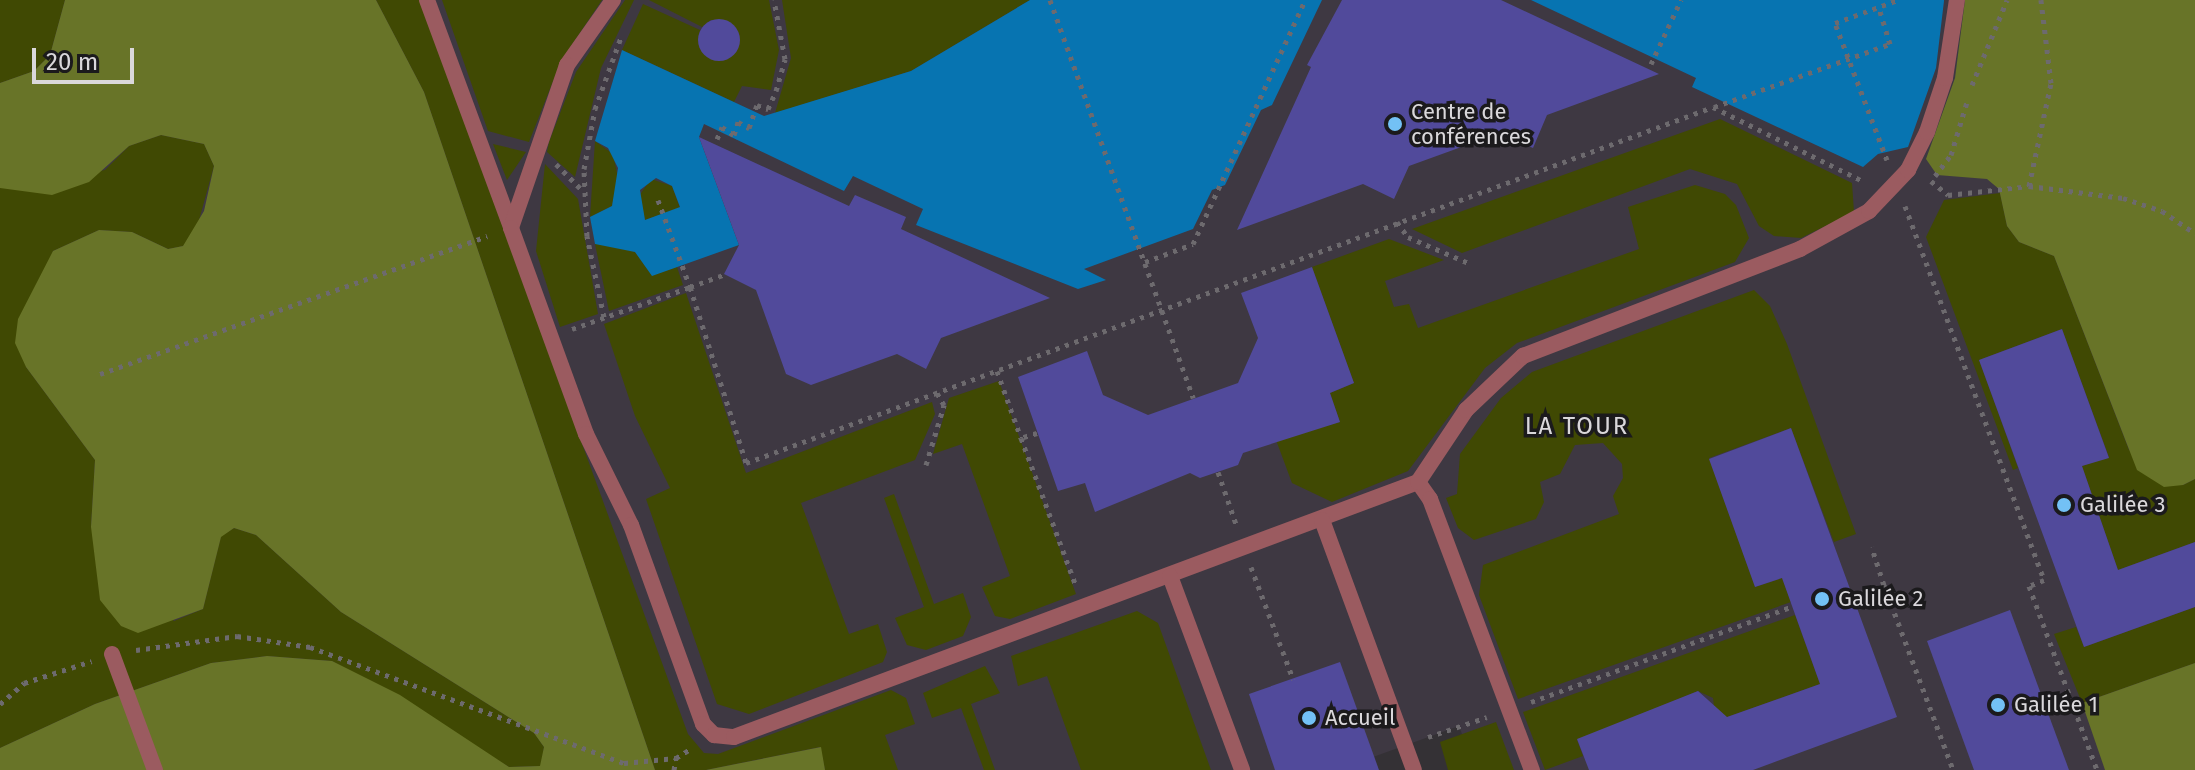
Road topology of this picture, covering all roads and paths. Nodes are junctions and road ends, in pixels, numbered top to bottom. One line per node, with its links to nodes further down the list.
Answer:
1 (427, 0): 27 (street)
2 (613, 0): 27 (street)
3 (774, 0): 16 (path)
4 (1050, 0): 29 (path)
5 (1305, 0): 29 (path)
6 (1681, 0): 14 (path)
7 (1898, 0): 11 (path)
8 (1957, 0): 18 (street)
9 (2007, 0): 17 (path)
10 (2041, 0): 20 (path)
11 (1879, 8): 13 (path); 13 (path)
12 (629, 22): 34 (path)
13 (1849, 59): 15 (path); 18 (path)
14 (1651, 64)
15 (1713, 107): 23 (path); 26 (path)
16 (717, 139)
17 (1931, 181): 19 (path); 20 (path)
18 (1896, 183): 23 (street); 24 (path)
19 (1924, 186)
20 (2029, 186): 28 (path)
21 (1910, 197): 24 (path)
22 (658, 200): 32 (path)
23 (1879, 203): 44 (street)
24 (1904, 203): 25 (path); 68 (path)
25 (1896, 210)
26 (1397, 222): 30 (path); 33 (path)
27 (511, 228): 35 (street); 37 (path)
28 (2195, 233)
29 (1145, 262): 33 (path)
30 (1471, 264)
31 (726, 274): 32 (path)
32 (690, 287): 34 (path); 38 (path)
33 (1162, 309): 36 (path); 39 (path)
34 (604, 317): 35 (path)
35 (551, 338): 54 (street)
36 (997, 371): 38 (path); 41 (path)
37 (100, 374)
38 (937, 393): 42 (path)
39 (1193, 398)
40 (1037, 433): 41 (path)
41 (1021, 438): 54 (path)
42 (926, 465)
43 (1218, 472): 46 (path)
44 (1418, 482): 45 (street); 66 (street)
45 (1322, 520): 46 (street); 61 (street)
46 (1244, 547): 49 (path); 51 (street)
47 (1872, 547): 52 (path)
48 (1264, 561): 49 (path)
49 (1251, 566): 50 (path); 57 (path)
50 (1236, 572)
51 (1170, 576): 54 (street); 64 (street)
52 (1884, 585): 53 (path); 67 (path)
53 (1853, 596)
54 (1083, 606)
55 (1790, 607): 59 (path)
56 (112, 654): 58 (path); 62 (path); 63 (street)
57 (1293, 679)
58 (0, 704)
59 (1522, 705)
60 (1493, 715): 61 (path)
61 (1405, 745): 65 (street)
62 (676, 758)
63 (155, 770)
64 (1242, 770)
65 (1414, 770)
66 (1532, 770)
67 (1953, 770)
68 (2097, 770)

